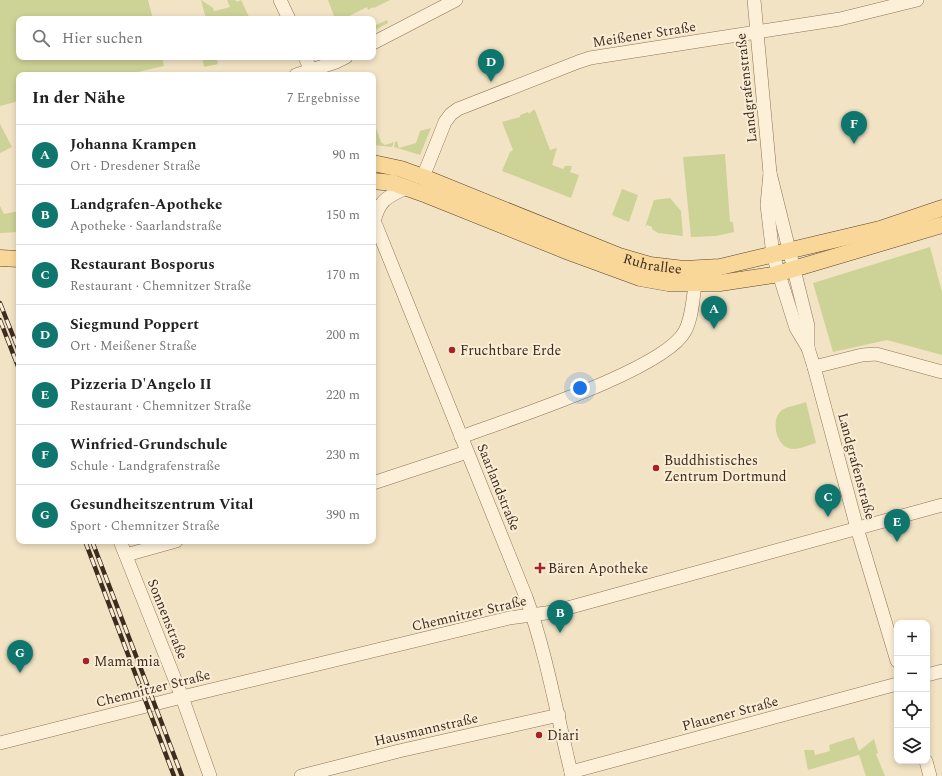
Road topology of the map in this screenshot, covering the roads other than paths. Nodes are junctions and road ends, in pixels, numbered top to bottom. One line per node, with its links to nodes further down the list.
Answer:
1 (280, 0): 5 (street)
2 (456, 0): 7 (street)
3 (754, 0): 6 (street, Landgrafenstraße)
4 (917, 0): 6 (street, Meißener Straße)
5 (288, 16)
6 (757, 32): 13 (street, Landgrafenstraße); 14 (street, Meißener Straße)
7 (376, 41)
8 (306, 60): 10 (street)
9 (340, 60): 11 (street)
10 (312, 72)
11 (314, 72)
12 (376, 164): 14 (main road, Ruhrallee)
13 (770, 173): 23 (street, Landgrafenstraße); 24 (street, Landgrafenstraße)
14 (423, 177): 24 (main road, Ruhrallee)
15 (376, 181): 16 (main road, Ruhrallee)
16 (406, 188): 18 (street); 29 (main road, Ruhrallee)
17 (942, 208): 23 (main road, Ruhrallee)
18 (376, 213)
19 (376, 225): 33 (street, Saarlandstraße)
20 (942, 225): 27 (main road, Ruhrallee)
21 (0, 247): 22 (main road)
22 (16, 248)
23 (790, 251): 24 (main road, Ruhrallee); 27 (street, Landgrafenstraße)
24 (774, 255): 28 (street, Landgrafenstraße)
25 (0, 258): 26 (main road)
26 (16, 259)
27 (795, 269): 28 (main road, Ruhrallee); 30 (street, Landgrafenstraße)
28 (778, 274): 29 (main road, Ruhrallee); 30 (street, Landgrafenstraße)
29 (694, 284): 33 (street)
30 (808, 348): 31 (street, Landgrafenstraße)
31 (814, 367): 32 (street); 37 (street, Landgrafenstraße)
32 (942, 372)
33 (461, 437): 34 (street, Saarlandstraße)
34 (467, 452): 35 (street); 41 (street, Saarlandstraße)
35 (376, 482)
36 (942, 505): 37 (street, Chemnitzer Straße)
37 (857, 528): 41 (street, Chemnitzer Straße); 42 (street, Landgrafenstraße)
38 (121, 544): 40 (street, Sonnenstraße)
39 (165, 544): 40 (street)
40 (126, 555): 46 (street, Sonnenstraße)
41 (532, 614): 46 (street, Chemnitzer Straße); 47 (street, Saarlandstraße)
42 (895, 656)
43 (942, 671): 44 (street)
44 (930, 674)
45 (894, 685): 50 (street, Plauener Straße)
46 (182, 697): 48 (street, Chemnitzer Straße); 51 (street, Sonnenstraße)
47 (559, 715): 50 (street, Saarlandstraße); 52 (street, Hausmannstraße)
48 (0, 743)
49 (927, 764): 53 (street)
50 (571, 774)
51 (210, 776)
52 (301, 776)
53 (930, 776)

